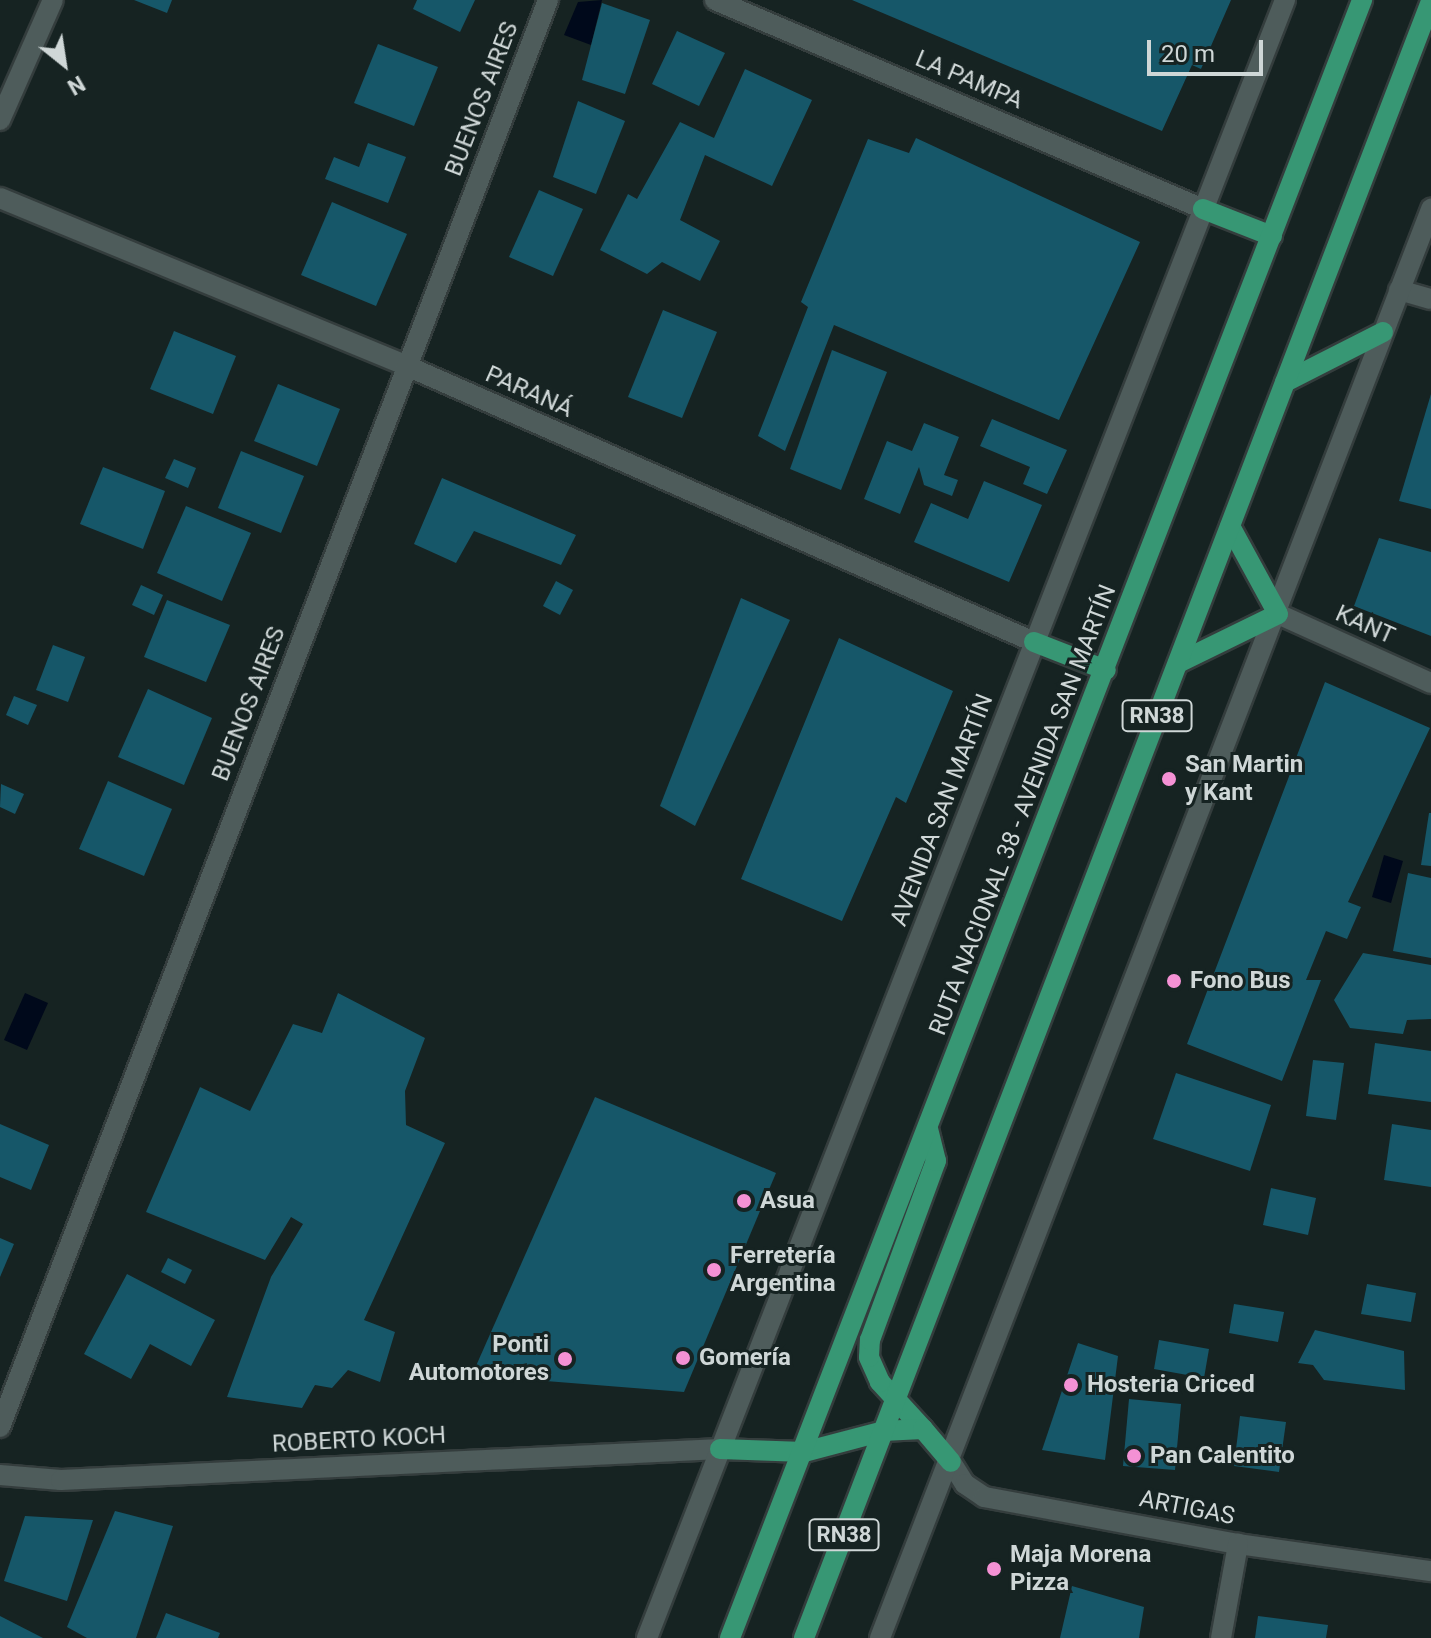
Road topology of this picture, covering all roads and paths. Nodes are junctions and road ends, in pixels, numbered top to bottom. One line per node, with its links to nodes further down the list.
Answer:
1 (53, 0): 7 (street)
2 (548, 0): 15 (street, BUENOS AIRES)
3 (715, 0): 9 (street, LA PAMPA)
4 (1285, 0): 9 (street, AVENIDA SAN MARTÍN)
5 (1362, 0): 11 (main road, RUTA NACIONAL 38 - AVENIDA SAN MARTÍN / RN38)
6 (1431, 1): 16 (main road, RN38)
7 (0, 120)
8 (0, 198): 15 (street, PARANÁ)
9 (1203, 209): 11 (main road); 19 (street, AVENIDA SAN MARTÍN)
10 (1431, 209): 12 (street)
11 (1272, 236): 21 (main road, RUTA NACIONAL 38 - AVENIDA SAN MARTÍN / RN38)
12 (1399, 290): 13 (street); 14 (street)
13 (1431, 299)
14 (1383, 332): 16 (main road); 18 (street)
15 (407, 366): 19 (street, PARANÁ); 25 (street, BUENOS AIRES)
16 (1285, 382): 17 (main road, RN38)
17 (1230, 526): 18 (main road); 20 (main road, RN38)
18 (1278, 614): 20 (main road); 22 (street, KANT); 30 (street)
19 (1034, 642): 21 (main road); 28 (street, AVENIDA SAN MARTÍN)
20 (1178, 663): 24 (main road, RN38)
21 (1106, 670): 23 (main road, RUTA NACIONAL 38 - AVENIDA SAN MARTÍN / RN38)
22 (1431, 683)
23 (928, 1128): 24 (main road); 29 (main road, RUTA NACIONAL 38 - AVENIDA SAN MARTÍN / RN38)
24 (896, 1402): 26 (main road); 27 (main road, RN38)
25 (0, 1427)
26 (923, 1429): 27 (main road); 30 (main road)
27 (884, 1431): 29 (main road); 36 (main road, RN38)
28 (720, 1449): 29 (main road); 31 (street, ROBERTO KOCH); 34 (street, AVENIDA SAN MARTÍN)
29 (804, 1452): 35 (main road, RUTA NACIONAL 38 - AVENIDA SAN MARTÍN / RN38)
30 (951, 1462): 32 (street, ARTIGAS); 37 (street)
31 (0, 1475)
32 (1238, 1544): 33 (street, ARTIGAS); 38 (street)
33 (1431, 1571)
34 (647, 1638)
35 (730, 1638)
36 (804, 1638)
37 (880, 1638)
38 (1221, 1638)

